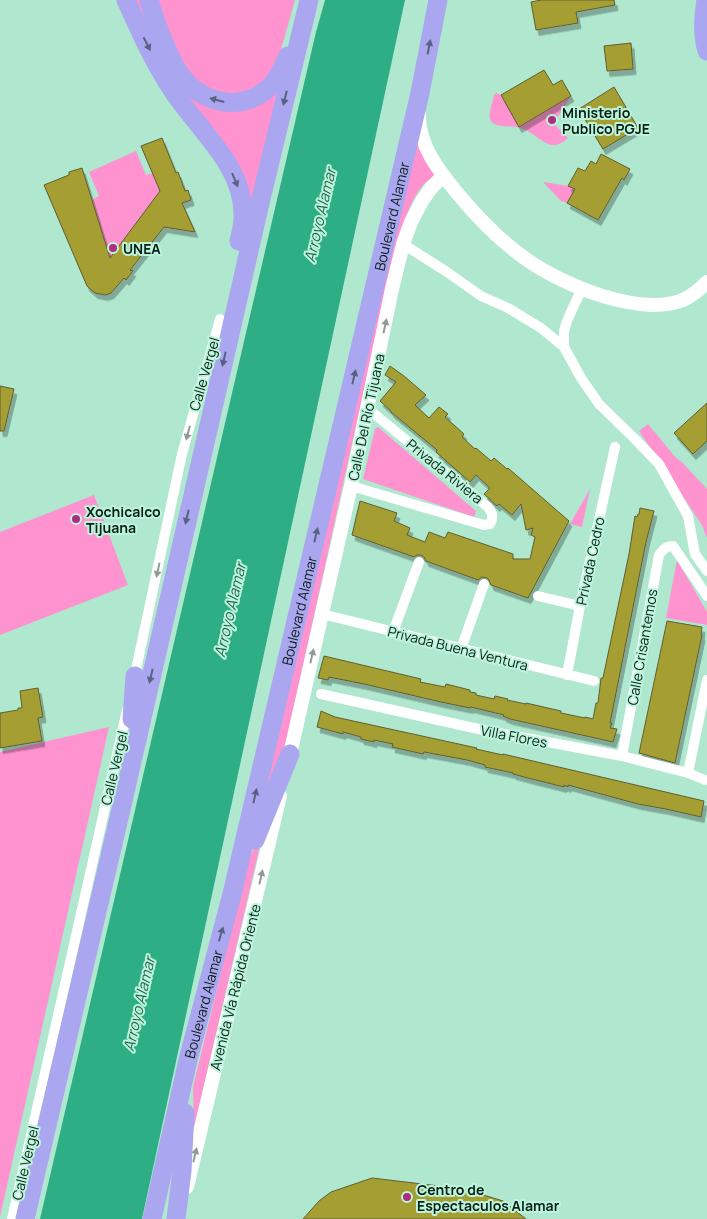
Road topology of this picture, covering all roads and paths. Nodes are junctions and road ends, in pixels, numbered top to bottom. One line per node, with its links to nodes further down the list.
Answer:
1 (126, 0): 13 (highway, one-way to 13)
2 (149, 0): 5 (highway, one-way to 2)
3 (438, 0): 7 (highway, Boulevard Alamar, one-way to 3)
4 (706, 0): 6 (highway)
5 (307, 8): 9 (highway, one-way to 9)
6 (707, 51)
7 (420, 93): 8 (street); 37 (highway, Boulevard Alamar, one-way to 7)
8 (443, 176): 10 (street, Calle Del Río Tijuana); 12 (street)
9 (260, 203): 13 (highway); 36 (highway, one-way to 36)
10 (403, 244): 14 (street); 15 (street, Calle Del Río Tijuana, one-way to 10)
11 (707, 282): 12 (street)
12 (582, 289): 14 (street)
13 (220, 319): 28 (street, Calle Vergel, one-way to 28)
14 (564, 347): 19 (street)
15 (368, 408): 17 (street, Calle Del Río Tijuana); 17 (street, Privada Riviera)
16 (615, 447): 23 (street, Privada Cedro)
17 (351, 486): 24 (street, Calle Del Río Tijuana)
18 (419, 562): 25 (street)
19 (707, 571)
20 (484, 584): 26 (street)
21 (538, 596): 23 (street)
22 (707, 596): 33 (street, Calle Crisantemos)
23 (580, 606): 27 (street, Privada Cedro)
24 (322, 614): 25 (street, Privada Buena Ventura); 31 (street, Calle Del Río Tijuana, one-way to 24)
25 (393, 632): 26 (street, Privada Buena Ventura)
26 (461, 649): 27 (street, Privada Buena Ventura)
27 (567, 675): 30 (street, Privada Buena Ventura)
28 (135, 676): 36 (highway); 39 (street, Calle Vergel)
29 (707, 680): 34 (street)
30 (594, 681)
31 (304, 690): 32 (street, Calle Del Río Tijuana); 33 (street, Villa Flores)
32 (290, 754): 37 (highway); 43 (street, Avenida Vía Rápida Oriente, one-way to 32)
33 (622, 756): 34 (street, Villa Flores)
34 (688, 772): 35 (street, Villa Flores)
35 (705, 780)
36 (122, 805): 40 (highway)
37 (232, 894): 38 (highway, Boulevard Alamar, one-way to 37)
38 (188, 1060): 41 (highway, Boulevard Alamar); 42 (highway)
39 (12, 1219)
40 (25, 1219)
41 (152, 1219)
42 (176, 1219)
43 (180, 1219)

